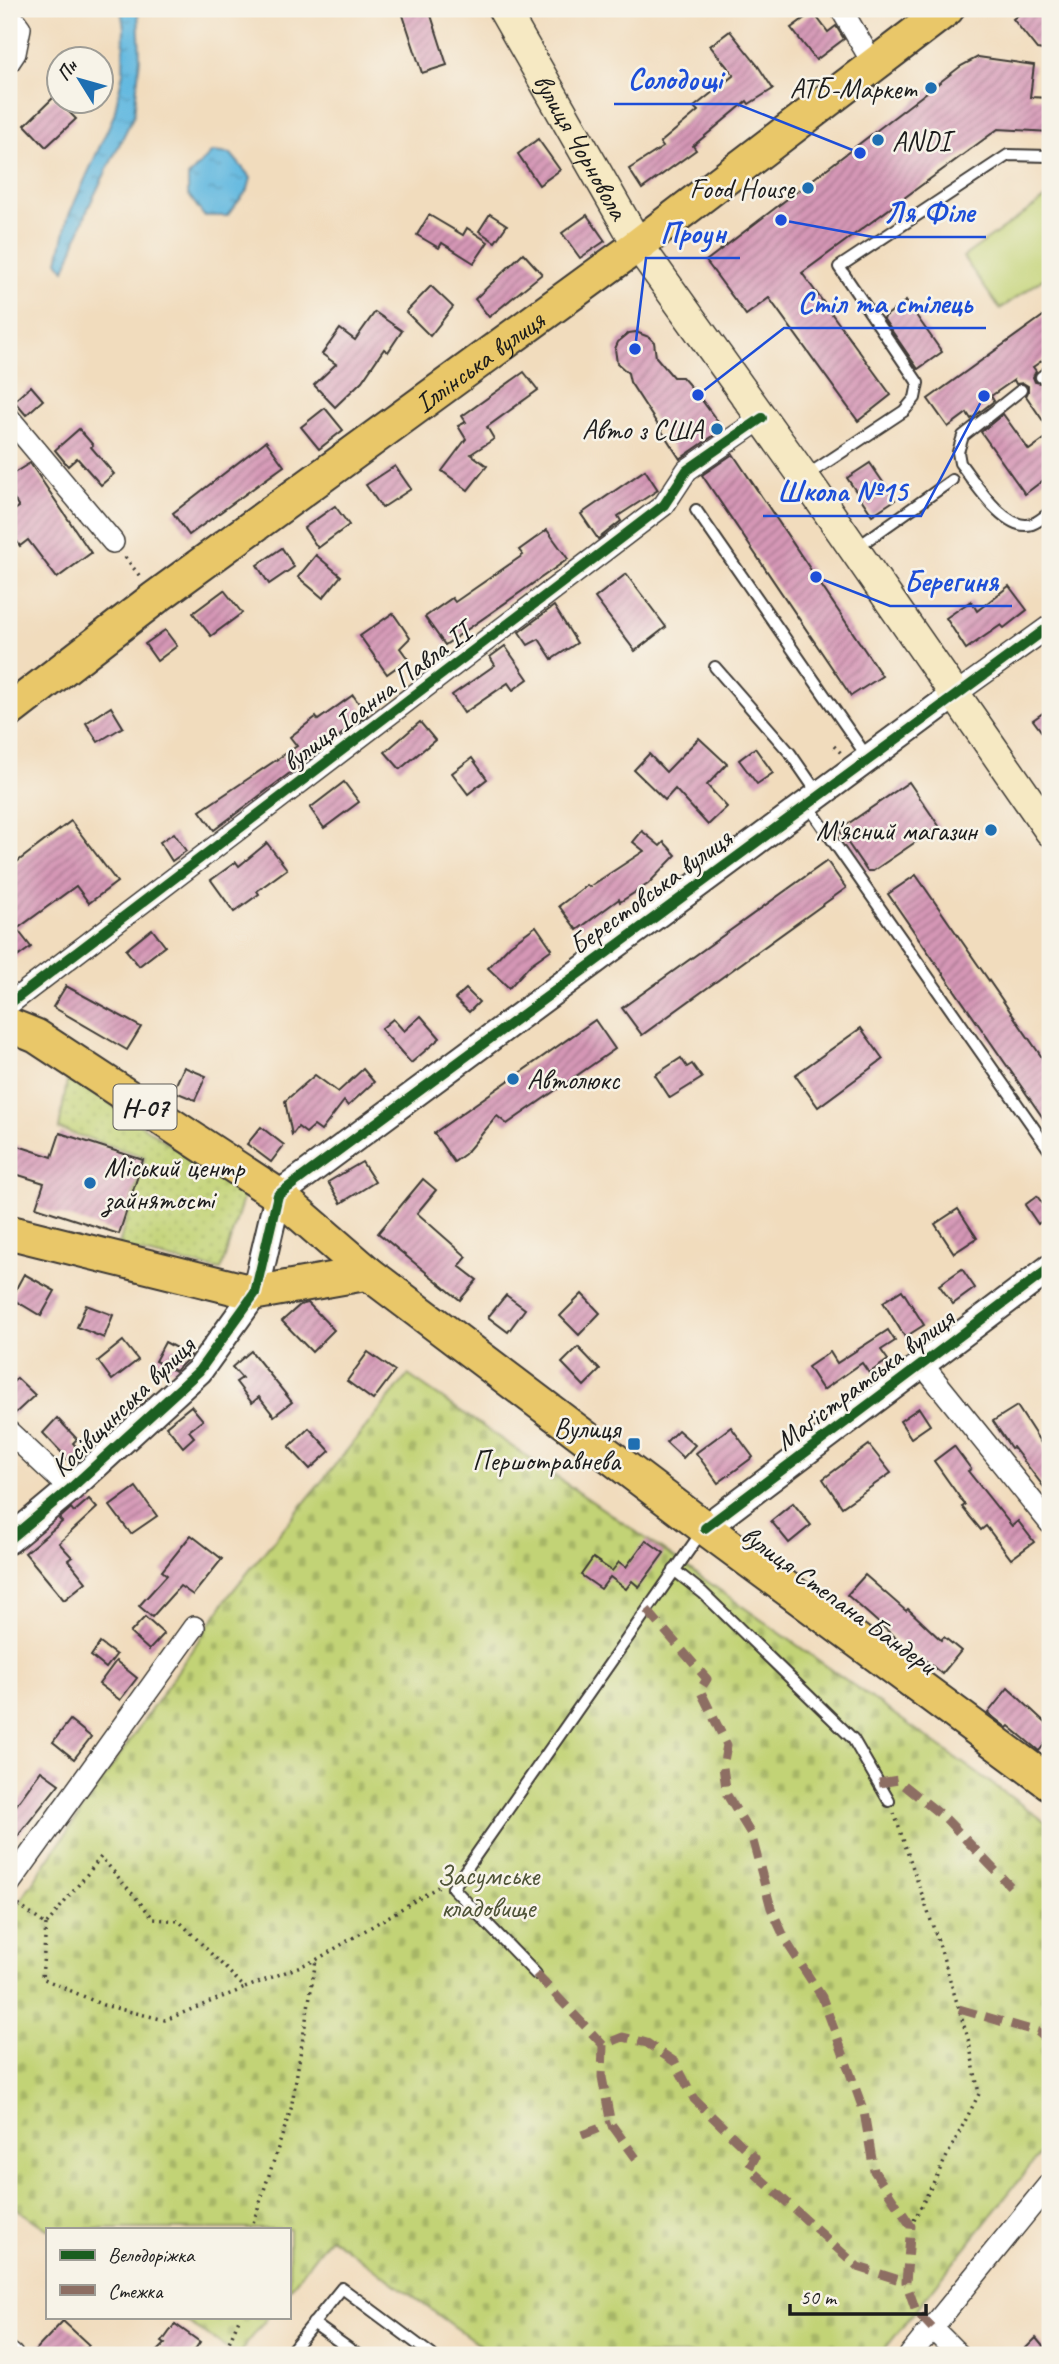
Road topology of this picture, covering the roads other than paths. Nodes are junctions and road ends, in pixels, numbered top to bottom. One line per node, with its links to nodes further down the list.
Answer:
1 (841, 9): 6 (street)
2 (947, 9): 6 (main road, Іллінська вулиця)
3 (9, 13): 5 (street)
4 (510, 14): 8 (main road, вулиця Чорновола)
5 (9, 62)
6 (874, 65): 8 (main road, Іллінська вулиця)
7 (1050, 156): 12 (lane)
8 (638, 245): 11 (main road, вулиця Чорновола); 21 (main road, Іллінська вулиця)
9 (1021, 390): 15 (lane)
10 (9, 418): 16 (street)
11 (762, 418): 12 (main road, вулиця Чорновола); 25 (street, вулиця Іоанна Павла II)
12 (804, 477): 17 (main road, вулиця Чорновола)
13 (952, 480): 17 (lane)
14 (696, 510): 22 (lane)
15 (1050, 512)
16 (119, 549)
17 (854, 550): 20 (main road, вулиця Чорновола)
18 (1050, 626): 20 (street, Берестовська вулиця)
19 (715, 667): 23 (lane)
20 (954, 695): 22 (street, Берестовська вулиця); 24 (main road, вулиця Чорновола)
21 (9, 711)
22 (868, 758): 23 (street, Берестовська вулиця)
23 (813, 799): 27 (lane); 28 (street, Берестовська вулиця)
24 (1050, 831)
25 (9, 1004)
26 (9, 1025): 28 (main road, вулиця Степана Бандери / Н-07)
27 (1050, 1151)
28 (278, 1195): 31 (main road, вулиця Степана Бандери / Н-07); 32 (street)
29 (9, 1233): 32 (main road)
30 (1050, 1268): 33 (street, Маґістратська вулиця)
31 (368, 1273): 32 (main road); 37 (main road, вулиця Степана Бандери / Н-07)
32 (255, 1293): 35 (street, Косівщинська вулиця)
33 (921, 1363): 36 (street); 37 (street, Маґістратська вулиця)
34 (9, 1432): 35 (street)
35 (71, 1489): 38 (street, Косівщинська вулиця)
36 (1050, 1523)
37 (705, 1528): 39 (lane); 41 (main road, вулиця Степана Бандери / Н-07)
38 (9, 1540)
39 (674, 1570): 42 (lane); 44 (lane)
40 (194, 1627): 43 (street)
41 (1050, 1783)
42 (889, 1801)
43 (9, 1884)
44 (536, 1974)
45 (1050, 2183): 47 (street)
46 (313, 2323): 48 (lane); 49 (lane); 50 (lane)
47 (932, 2328): 51 (street); 52 (street)
48 (288, 2355)
49 (358, 2355)
50 (432, 2355)
51 (910, 2355)
52 (959, 2355)

